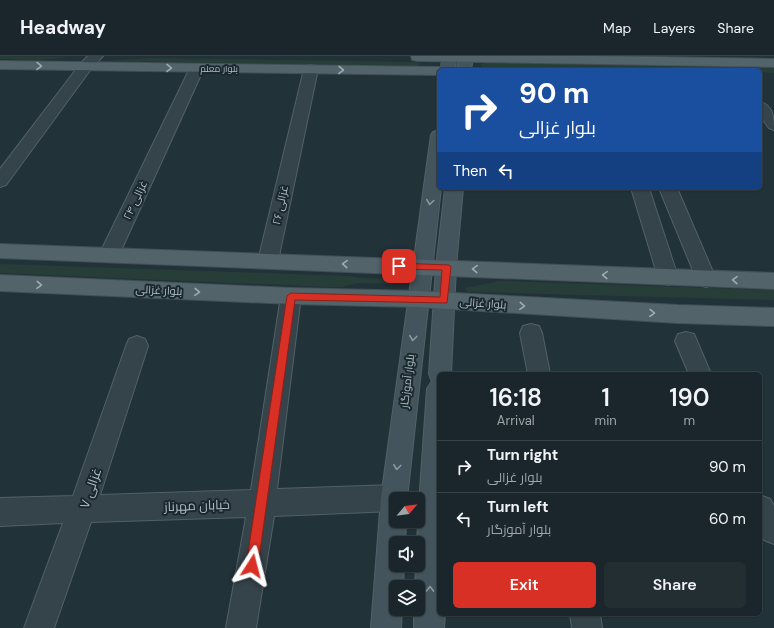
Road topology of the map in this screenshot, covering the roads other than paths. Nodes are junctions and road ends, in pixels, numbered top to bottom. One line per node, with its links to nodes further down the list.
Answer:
1 (406, 57): 5 (main road)
2 (617, 58): 3 (main road); 6 (main road)
3 (727, 59): 7 (main road)
4 (91, 61): 8 (main road, بلوار معلم, one-way to 4); 9 (main road, بلوار معلم, one-way to 9); 15 (street)
5 (448, 61): 6 (main road)
6 (465, 62)
7 (774, 63)
8 (0, 65)
9 (198, 68): 10 (main road, بلوار معلم); 20 (street, غزالی ۲۴)
10 (311, 69): 11 (main road, بلوار معلم, one-way to 11); 21 (street, غزالی ۲۶)
11 (437, 71)
12 (762, 109): 13 (street)
13 (774, 125)
14 (437, 150): 22 (street, بلوار آموزگار, one-way to 22)
15 (0, 181)
16 (454, 190): 23 (street)
17 (641, 190): 24 (street)
18 (669, 190): 25 (street)
19 (0, 251): 20 (main road)
20 (109, 255): 21 (main road)
21 (268, 261): 22 (main road, one-way to 21)
22 (422, 266): 23 (main road); 29 (street, بلوار آموزگار)
23 (446, 267): 24 (main road, one-way to 23); 30 (street)
24 (668, 277): 25 (main road)
25 (706, 279): 26 (main road, one-way to 25)
26 (774, 281)
27 (0, 283): 28 (main road, بلوار غزالی, one-way to 28)
28 (291, 296): 29 (main road, بلوار غزالی); 41 (street)
29 (417, 299): 30 (main road, بلوار غزالی); 39 (street, بلوار آموزگار, one-way to 39)
30 (444, 301): 31 (main road, بلوار غزالی, one-way to 31); 35 (street)
31 (774, 316)
32 (531, 333): 36 (street)
33 (686, 341): 37 (street)
34 (137, 346): 43 (street, غزالی ۷)
35 (440, 372)
36 (539, 372)
37 (699, 372)
38 (437, 466): 42 (street)
39 (395, 492)
40 (389, 498): 41 (street, خیابان مهرناز)
41 (262, 503): 43 (street, خیابان مهرناز); 50 (street)
42 (436, 504): 52 (street, one-way to 42)
43 (82, 509): 44 (street, خیابان مهرناز); 49 (street, غزالی ۷)
44 (0, 512)
45 (762, 512): 47 (street)
46 (392, 528): 51 (street, بلوار آموزگار)
47 (774, 530)
48 (585, 616): 53 (street)
49 (39, 628)
50 (242, 628)
51 (386, 628)
52 (429, 628)
53 (588, 628)

